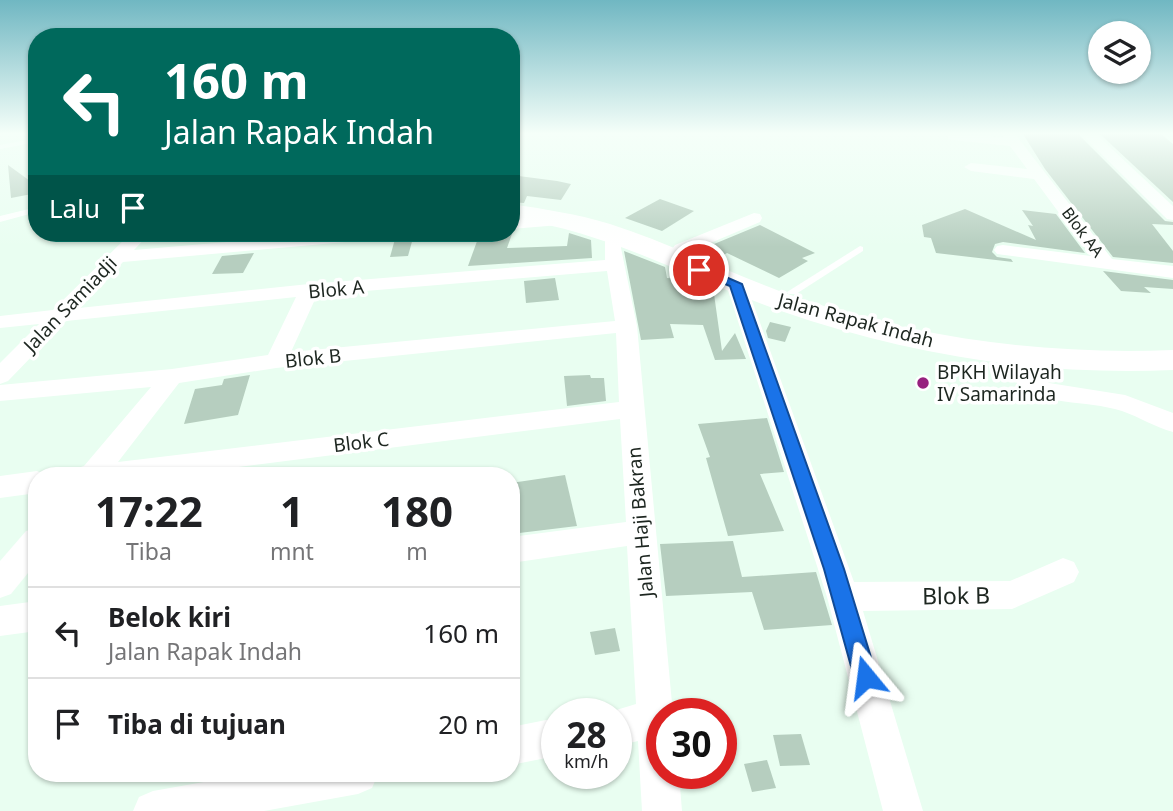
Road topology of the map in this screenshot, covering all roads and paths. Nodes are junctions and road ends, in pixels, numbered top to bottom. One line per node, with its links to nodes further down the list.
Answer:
1 (1012, 172): 4 (street)
2 (1037, 172): 4 (street, Blok AA)
3 (1128, 172): 8 (street)
4 (1039, 175): 20 (street, Blok AA)
5 (520, 204): 16 (main road, Jalan Rapak Indah)
6 (28, 211): 10 (lane)
7 (520, 212): 11 (main road, Jalan Rapak Indah)
8 (1173, 215)
9 (754, 218): 16 (street)
10 (0, 219)
11 (568, 220): 12 (street); 13 (main road, Jalan Rapak Indah)
12 (520, 223)
13 (614, 234): 21 (street, Jalan Haji Bakran); 23 (main road, Jalan Rapak Indah)
14 (132, 242): 19 (street, Jalan Samiadji)
15 (288, 242): 19 (street)
16 (681, 249): 25 (main road, Jalan Rapak Indah)
17 (860, 249): 25 (lane)
18 (1003, 250): 20 (street)
19 (117, 257): 26 (street, Jalan Samiadji)
20 (1107, 264): 22 (street)
21 (615, 265): 24 (street, Blok A); 28 (street, Jalan Haji Bakran)
22 (1173, 272)
23 (736, 284): 29 (main road, Jalan Rapak Indah); 48 (street)
24 (309, 290): 26 (street, Blok A); 33 (street)
25 (792, 292): 29 (main road, Jalan Rapak Indah)
26 (58, 318): 27 (street, Blok A); 34 (street, Jalan Samiadji)
27 (0, 322)
28 (626, 326): 33 (street, Blok B); 37 (street, Jalan Haji Bakran)
29 (958, 339): 30 (main road, Jalan Rapak Indah); 31 (main road, Jalan Rapak Indah)
30 (1173, 340)
31 (1012, 356): 32 (main road, Jalan Rapak Indah); 38 (street)
32 (1173, 360)
33 (276, 362): 35 (street, Blok B)
34 (0, 376)
35 (172, 377): 36 (street, Blok B); 39 (street)
36 (0, 393)
37 (631, 410): 40 (street, Blok C); 43 (street, Jalan Haji Bakran)
38 (1173, 423)
39 (98, 467)
40 (165, 467)
41 (28, 483): 42 (street)
42 (0, 487)
43 (640, 532): 44 (street); 51 (street, Jalan Haji Bakran)
44 (520, 549)
45 (28, 551): 47 (street)
46 (1063, 572): 48 (street, Blok B)
47 (0, 584)
48 (843, 597): 58 (street)
49 (28, 617): 50 (street)
50 (0, 621)
51 (654, 698)
52 (541, 740): 53 (street)
53 (520, 744)
54 (314, 782): 56 (street)
55 (661, 789): 57 (street, Jalan Haji Bakran)
56 (153, 811)
57 (663, 811)
58 (904, 811)

